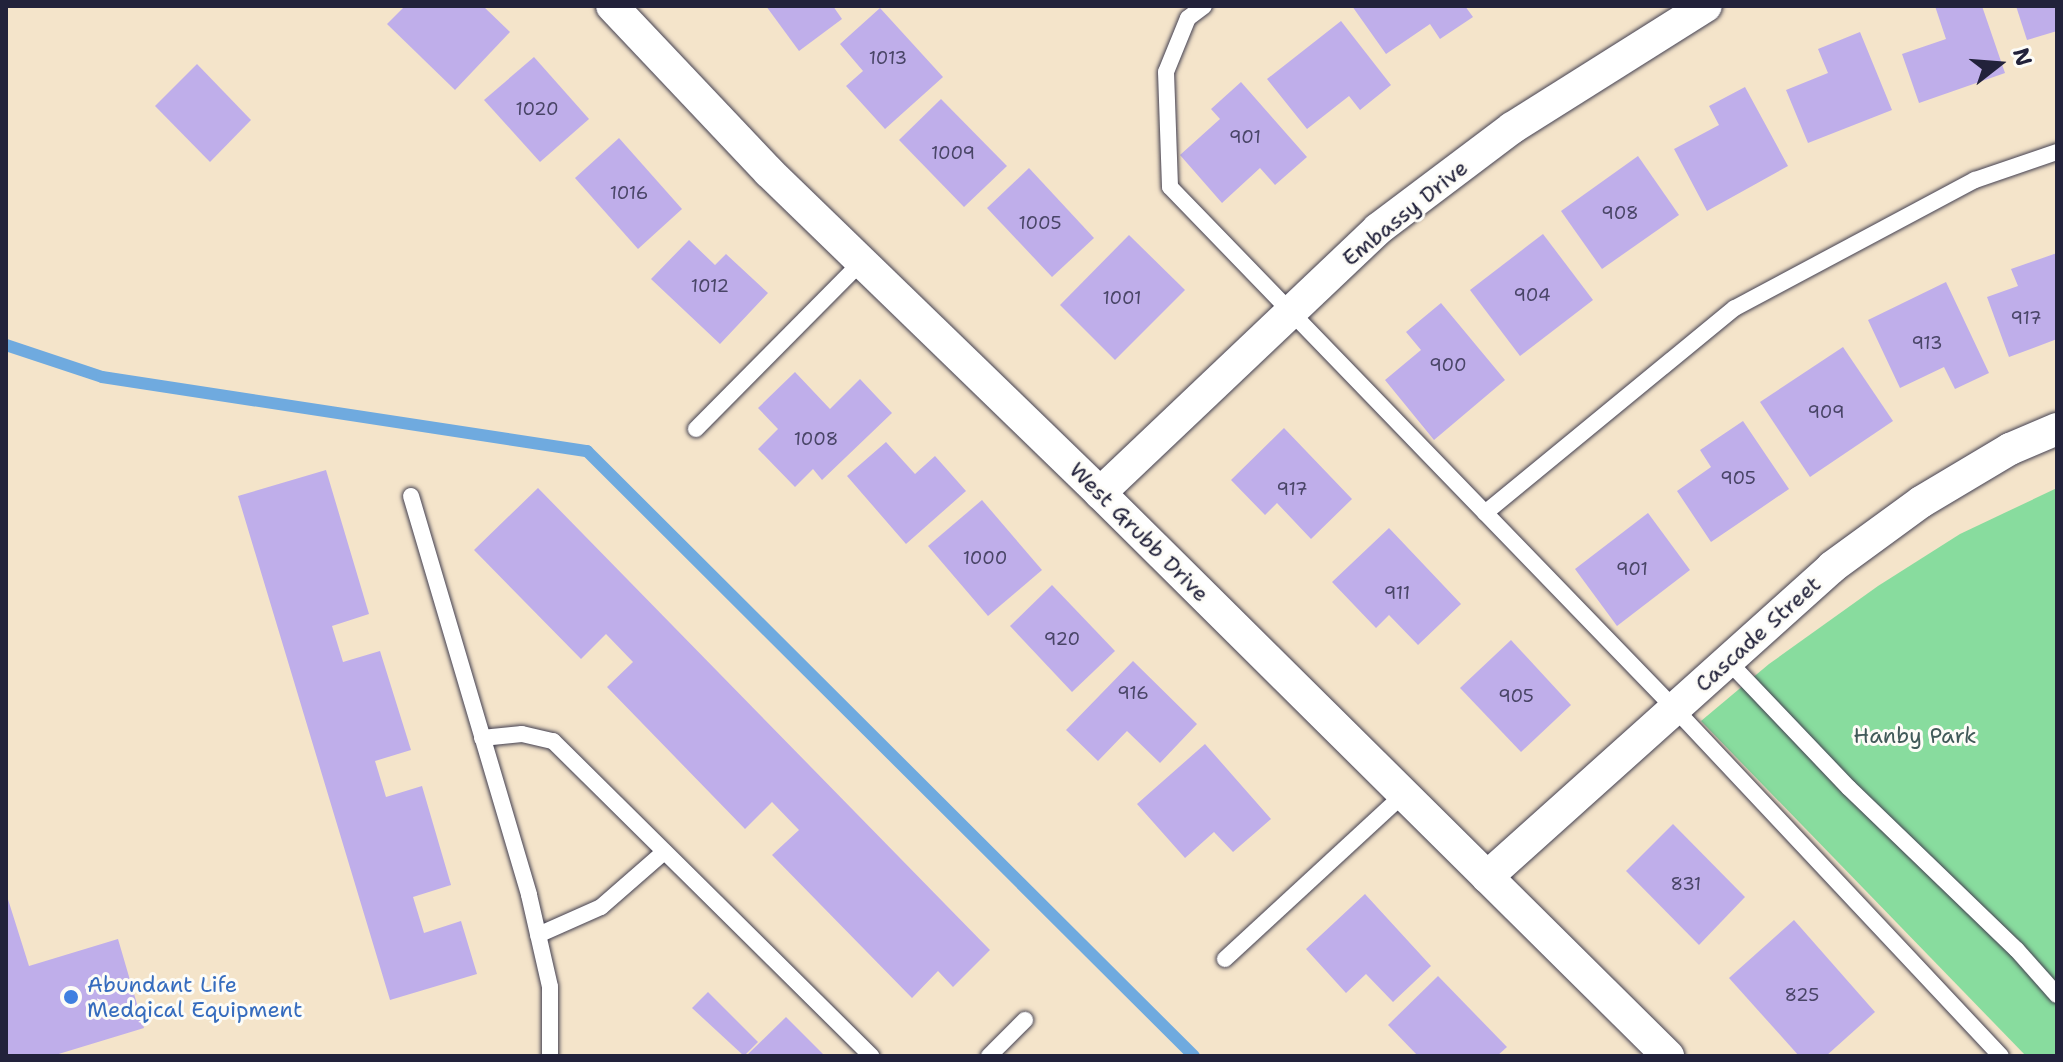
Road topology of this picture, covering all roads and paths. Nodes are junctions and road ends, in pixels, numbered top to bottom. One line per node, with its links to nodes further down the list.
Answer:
1 (612, 6): 6 (street, West Grubb Drive)
2 (1204, 6): 4 (lane)
3 (1706, 6): 7 (street, Embassy Drive)
4 (1183, 12): 7 (lane)
5 (2057, 152): 12 (lane)
6 (861, 262): 8 (lane); 10 (street, West Grubb Drive)
7 (1290, 313): 10 (street, Embassy Drive); 12 (lane)
8 (696, 429)
9 (2057, 429): 13 (street, Cascade Street)
10 (1100, 493): 16 (street, West Grubb Drive)
11 (411, 496): 15 (lane)
12 (1485, 513): 14 (lane)
13 (1728, 661): 14 (street, Cascade Street); 21 (lane)
14 (1675, 709): 18 (street, Cascade Street); 27 (lane)
15 (482, 738): 17 (lane); 19 (lane)
16 (1404, 794): 18 (street, West Grubb Drive); 20 (lane)
17 (664, 852): 19 (lane); 24 (lane)
18 (1487, 877): 26 (street, West Grubb Drive)
19 (538, 935): 23 (lane)
20 (1225, 959)
21 (2057, 995)
22 (1025, 1020): 25 (lane)
23 (550, 1056)
24 (871, 1056)
25 (989, 1056)
26 (1668, 1056)
27 (2001, 1056)

